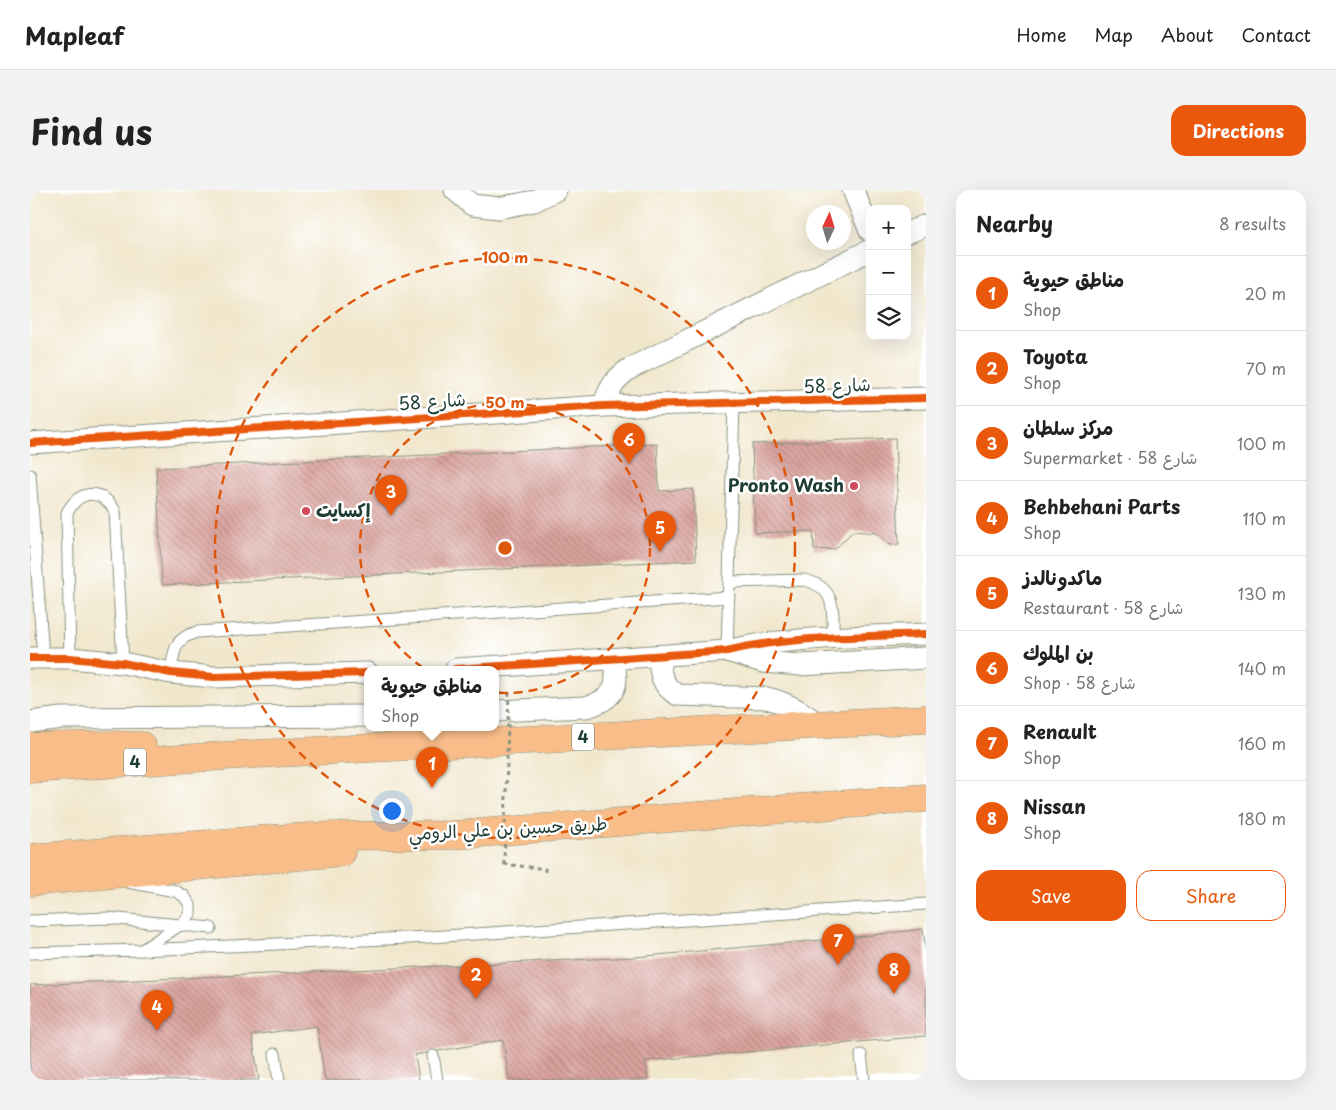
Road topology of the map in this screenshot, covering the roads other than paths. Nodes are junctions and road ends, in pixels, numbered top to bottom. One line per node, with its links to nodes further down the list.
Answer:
1 (455, 190): 2 (street)
2 (556, 190)
3 (853, 190): 4 (street)
4 (866, 221)
5 (926, 225): 6 (street)
6 (911, 231)
7 (866, 252): 10 (street)
8 (926, 398): 9 (street, شارع 58)
9 (734, 404): 10 (street, شارع 58); 13 (lane)
10 (602, 406): 11 (street, شارع 58)
11 (30, 443)
12 (30, 475): 19 (lane)
13 (730, 582): 14 (lane); 16 (lane)
14 (729, 597): 17 (lane); 25 (lane)
15 (926, 634): 16 (street)
16 (833, 639): 17 (street)
17 (727, 651): 18 (street); 21 (street)
18 (660, 656): 22 (street); 31 (street)
19 (36, 658): 20 (street)
20 (70, 658): 23 (street); 23 (lane)
21 (926, 658)
22 (612, 659): 24 (street); 27 (street)
23 (123, 663): 25 (street)
24 (499, 666)
25 (171, 673): 26 (street)
26 (364, 673)
27 (499, 711)
28 (364, 716): 30 (street)
29 (926, 719): 31 (highway, 4)
30 (30, 722)
31 (817, 724): 33 (highway, 4)
32 (30, 747): 33 (highway)
33 (240, 755): 34 (highway, 4)
34 (30, 770)
35 (926, 798): 36 (highway, طريق حسين بن علي الرومي)
36 (454, 835): 37 (highway, طريق حسين بن علي الرومي); 38 (highway)
37 (30, 858)
38 (104, 875): 39 (highway); 42 (lane)
39 (30, 882)
40 (926, 904): 44 (lane)
41 (30, 921): 42 (lane)
42 (180, 926): 43 (lane); 44 (lane)
43 (211, 928)
44 (142, 950): 45 (lane)
45 (30, 953)
46 (275, 1054): 49 (lane)
47 (434, 1056): 50 (lane)
48 (861, 1056): 51 (lane)
49 (279, 1080)
50 (437, 1080)
51 (864, 1080)

